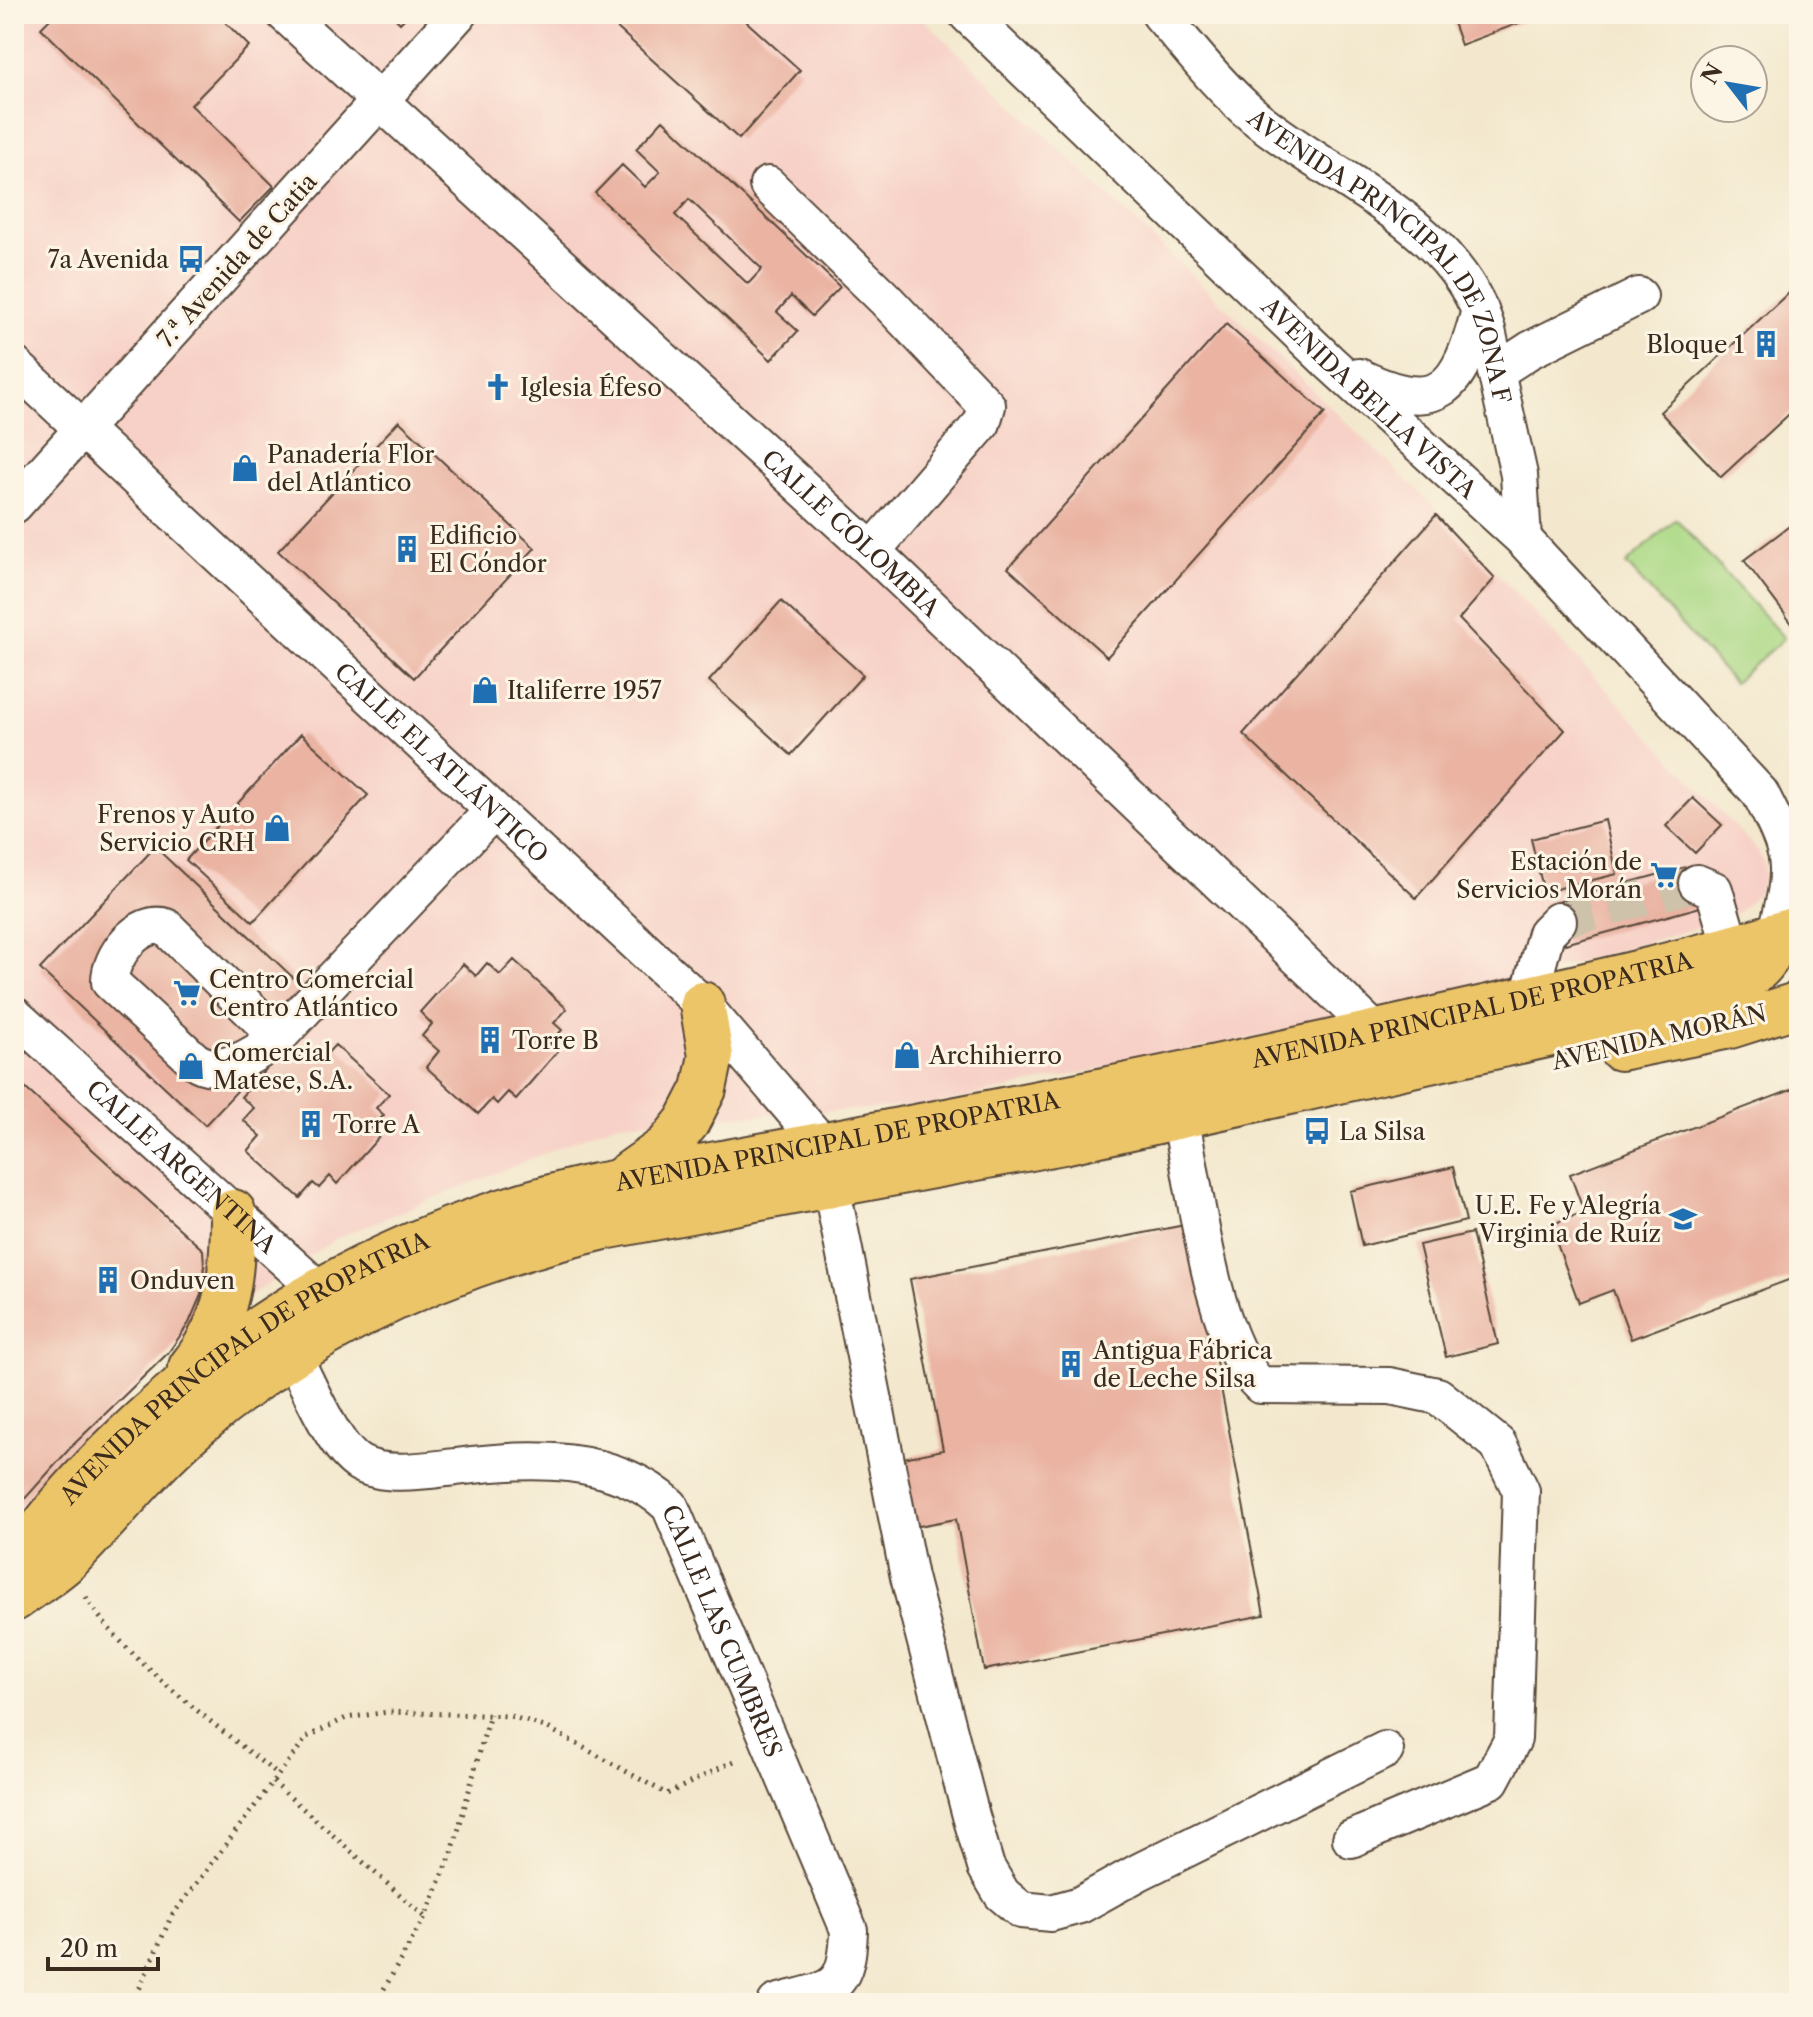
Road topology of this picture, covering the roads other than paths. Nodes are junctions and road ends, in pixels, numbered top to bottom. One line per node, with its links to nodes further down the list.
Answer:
1 (458, 14): 5 (street, 7.ª Avenida de Catia)
2 (967, 14): 9 (street, AVENIDA BELLA VISTA)
3 (1160, 14): 8 (street, AVENIDA PRINCIPAL DE ZONA F)
4 (305, 20): 5 (street, CALLE COLOMBIA)
5 (379, 100): 12 (street, 7.ª Avenida de Catia); 15 (street, CALLE COLOMBIA)
6 (768, 185): 15 (street)
7 (1639, 296): 11 (street)
8 (1481, 309): 9 (street); 11 (street, AVENIDA PRINCIPAL DE ZONA F)
9 (1328, 361): 14 (street, AVENIDA BELLA VISTA)
10 (14, 365): 12 (street, CALLE EL ATLÁNTICO)
11 (1496, 372): 14 (street, AVENIDA PRINCIPAL DE ZONA F)
12 (85, 431): 13 (street, 7.ª Avenida de Catia); 18 (street, CALLE EL ATLÁNTICO)
13 (14, 505)
14 (1523, 539): 16 (street, AVENIDA BELLA VISTA)
15 (872, 551): 30 (street, CALLE COLOMBIA)
16 (1760, 793): 17 (street, AVENIDA BELLA VISTA); 21 (street, AVENIDA BELLA VISTA)
17 (1799, 806)
18 (493, 811): 25 (street, CALLE EL ATLÁNTICO); 29 (street)
19 (1697, 883): 22 (street)
20 (1558, 921): 24 (street)
21 (1787, 931): 22 (main road, AVENIDA PRINCIPAL DE PROPATRIA); 31 (main road, AVENIDA PRINCIPAL DE PROPATRIA)
22 (1731, 948): 24 (main road, AVENIDA PRINCIPAL DE PROPATRIA)
23 (1799, 980): 28 (main road)
24 (1529, 997): 30 (main road, AVENIDA PRINCIPAL DE PROPATRIA)
25 (702, 1004): 33 (street, CALLE EL ATLÁNTICO); 34 (main road)
26 (1799, 1004): 28 (main road, AVENIDA MORÁN)
27 (14, 1015): 35 (street, CALLE ARGENTINA)
28 (1730, 1026): 31 (main road, AVENIDA MORÁN)
29 (278, 1037): 29 (street)
30 (1381, 1052): 31 (main road, AVENIDA PRINCIPAL DE PROPATRIA); 32 (main road, AVENIDA PRINCIPAL DE PROPATRIA); 33 (main road, AVENIDA PRINCIPAL DE PROPATRIA)
31 (1472, 1053)
32 (1180, 1118): 33 (main road, AVENIDA PRINCIPAL DE PROPATRIA); 43 (street)
33 (827, 1165): 34 (main road, AVENIDA PRINCIPAL DE PROPATRIA); 36 (main road, AVENIDA PRINCIPAL DE PROPATRIA); 42 (street)
34 (617, 1182): 36 (main road, AVENIDA PRINCIPAL DE PROPATRIA)
35 (233, 1212): 37 (street, CALLE ARGENTINA); 39 (main road)
36 (555, 1216): 37 (main road, AVENIDA PRINCIPAL DE PROPATRIA)
37 (329, 1308): 38 (main road, AVENIDA PRINCIPAL DE PROPATRIA); 39 (main road, AVENIDA PRINCIPAL DE PROPATRIA)
38 (292, 1354): 41 (main road, AVENIDA PRINCIPAL DE PROPATRIA); 44 (street, CALLE LAS CUMBRES)
39 (166, 1398): 40 (main road, AVENIDA PRINCIPAL DE PROPATRIA)
40 (14, 1570)
41 (14, 1599)
42 (1385, 1750)
43 (1351, 1839)
44 (776, 2003)

